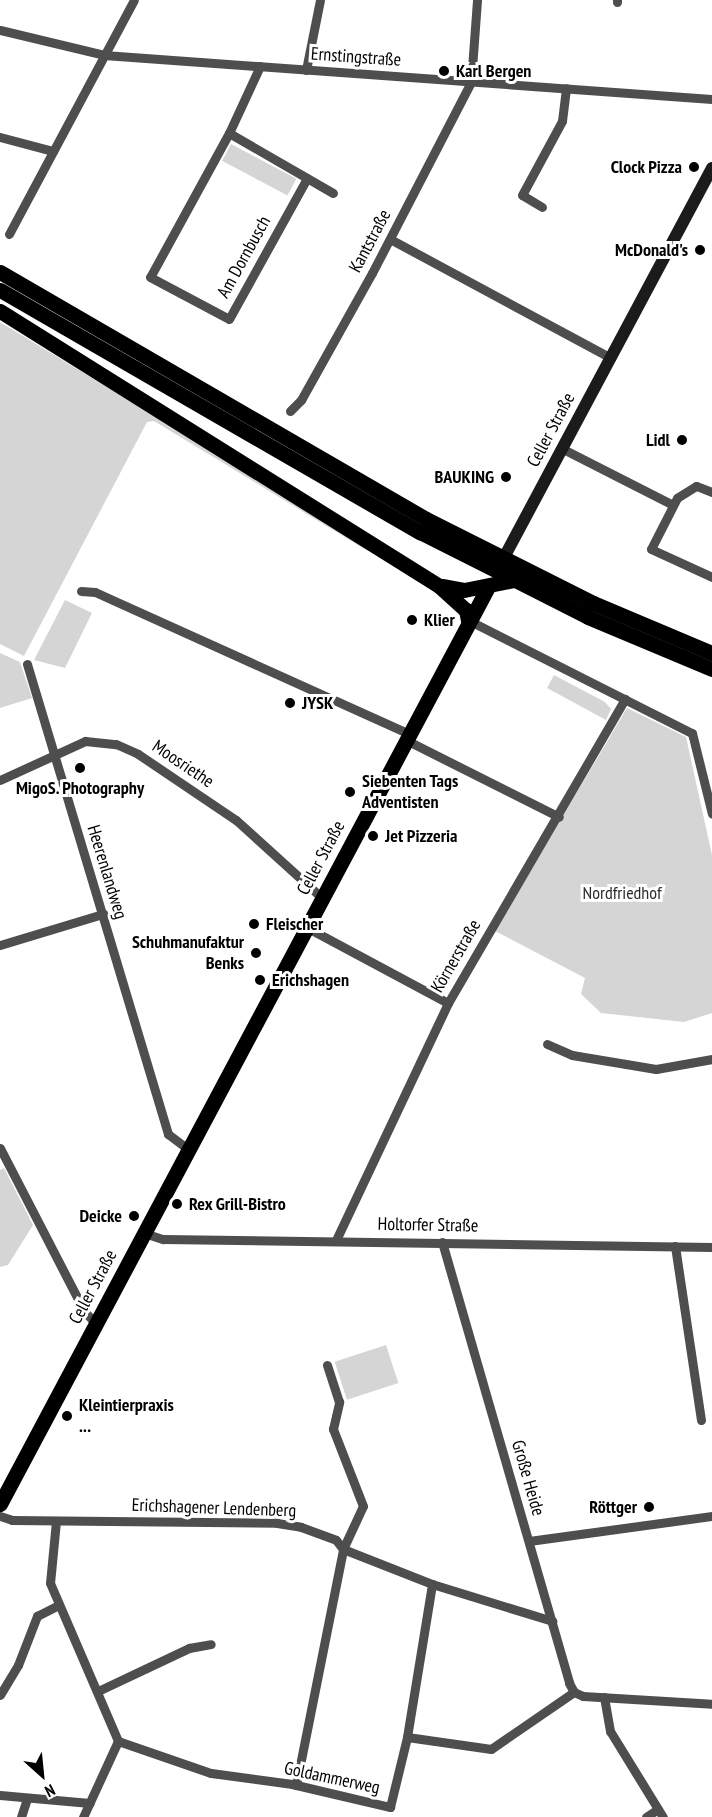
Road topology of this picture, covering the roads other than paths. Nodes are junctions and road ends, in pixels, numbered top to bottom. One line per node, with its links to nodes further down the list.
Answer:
1 (134, 0): 5 (street)
2 (320, 0): 7 (street)
3 (477, 0): 8 (street)
4 (0, 30): 5 (street, Ernstingstraße)
5 (104, 55): 6 (street, Ernstingstraße); 13 (street)
6 (260, 66): 7 (street, Ernstingstraße); 11 (street, Am Dornbusch)
7 (306, 70): 8 (street, Ernstingstraße)
8 (471, 82): 9 (street, Ernstingstraße); 19 (street, Kantstraße)
9 (566, 88): 10 (street, Ernstingstraße); 17 (street)
10 (712, 99)
11 (229, 133): 15 (street); 15 (street, Am Dornbusch)
12 (0, 137): 13 (street)
13 (53, 152): 18 (street)
14 (712, 168): 23 (main road, Celler Straße)
15 (307, 178): 16 (street)
16 (333, 193)
17 (542, 207)
18 (9, 234)
19 (390, 239): 23 (street); 24 (street, Kantstraße)
20 (0, 272): 28 (main road)
21 (0, 290): 28 (main road)
22 (0, 311): 30 (main road)
23 (611, 358): 25 (main road, Celler Straße)
24 (290, 411)
25 (562, 449): 27 (street); 31 (main road, Celler Straße)
26 (712, 492): 27 (street)
27 (673, 505): 29 (street)
28 (486, 559): 34 (main road); 37 (main road)
29 (711, 573)
30 (439, 586): 31 (main road); 33 (main road)
31 (488, 587): 33 (main road, Celler Straße); 35 (main road)
32 (81, 591): 39 (street)
33 (468, 620): 38 (street); 39 (main road, Celler Straße)
34 (712, 653)
35 (712, 661)
36 (27, 664): 40 (street, Heerenlandweg)
37 (712, 669)
38 (625, 699): 42 (street); 45 (street, Körnerstraße)
39 (408, 737): 45 (street); 46 (main road, Celler Straße)
40 (54, 754): 43 (street, Moosriethe); 46 (street, Moosriethe); 47 (street, Heerenlandweg)
41 (712, 761): 42 (street)
42 (701, 762): 44 (street)
43 (0, 780)
44 (712, 814)
45 (559, 817): 50 (street, Körnerstraße)
46 (322, 898): 48 (main road, Celler Straße)
47 (102, 914): 49 (street); 54 (street, Heerenlandweg)
48 (306, 927): 50 (street); 54 (main road, Celler Straße)
49 (0, 945)
50 (448, 1003): 56 (street, Körnerstraße)
51 (547, 1044): 52 (street)
52 (712, 1059)
53 (0, 1148): 60 (street)
54 (188, 1149): 55 (main road, Celler Straße)
55 (144, 1233): 56 (street, Holtorfer Straße); 60 (main road, Celler Straße)
56 (336, 1240): 57 (street, Holtorfer Straße)
57 (442, 1242): 58 (street, Holtorfer Straße); 67 (street, Große Heide)
58 (675, 1246): 59 (street, Holtorfer Straße); 62 (street)
59 (712, 1246)
60 (96, 1324): 63 (main road, Celler Straße)
61 (327, 1365): 68 (street)
62 (701, 1420)
63 (0, 1504)
64 (0, 1516): 66 (street, Erichshagener Lendenberg)
65 (712, 1516): 67 (street)
66 (56, 1521): 68 (street, Erichshagener Lendenberg); 70 (street)
67 (529, 1541): 71 (street, Große Heide)
68 (343, 1549): 69 (street, Erichshagener Lendenberg); 80 (street)
69 (432, 1584): 71 (street, Erichshagener Lendenberg); 78 (street, Goldammerweg)
70 (57, 1606): 73 (street); 75 (street)
71 (552, 1621): 74 (street, Große Heide)
72 (211, 1644): 73 (street)
73 (98, 1691): 79 (street)
74 (574, 1692): 76 (street); 78 (street)
75 (0, 1695)
76 (604, 1697): 77 (street); 84 (street)
77 (712, 1704)
78 (407, 1737): 80 (street, Goldammerweg)
79 (118, 1741): 80 (street, Goldammerweg); 83 (street)
80 (296, 1785)
81 (0, 1795): 82 (street)
82 (27, 1799): 83 (street); 85 (street)
83 (90, 1803): 86 (street)
84 (661, 1813): 87 (street)
85 (21, 1817)
86 (83, 1817)
87 (646, 1817)

